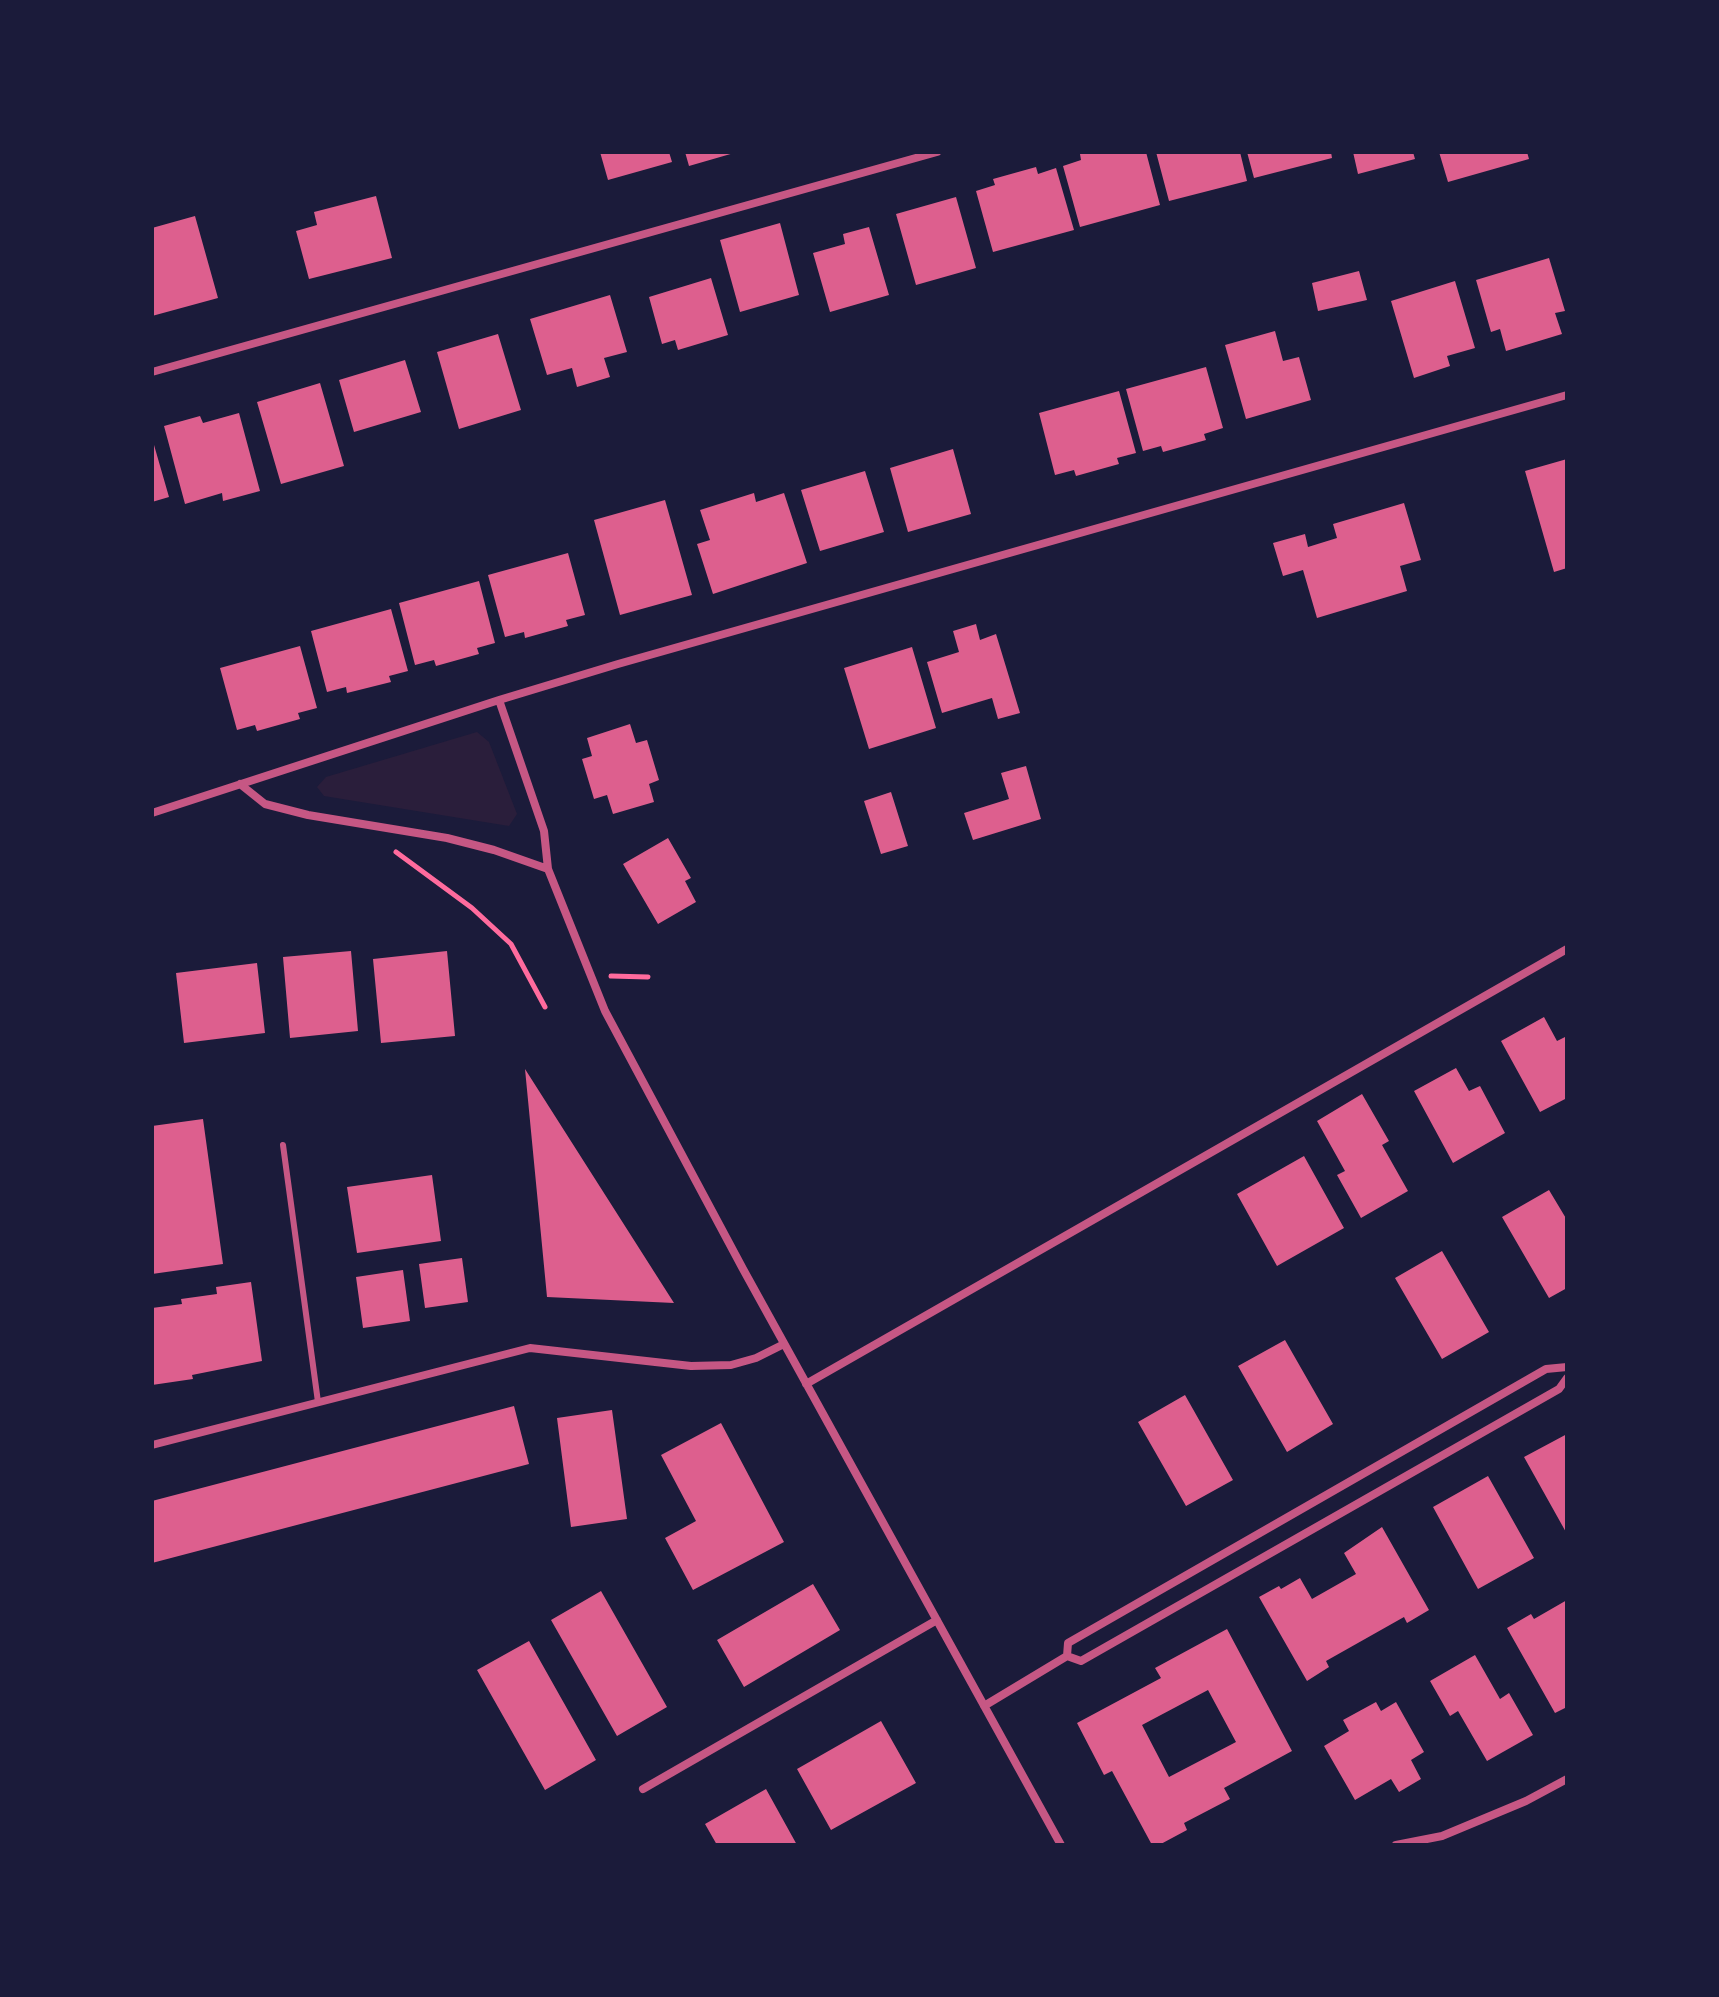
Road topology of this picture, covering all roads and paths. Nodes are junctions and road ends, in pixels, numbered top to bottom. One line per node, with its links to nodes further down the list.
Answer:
1 (937, 152): 2 (street)
2 (152, 372)
3 (1567, 395): 4 (street)
4 (499, 700): 5 (street); 8 (street)
5 (240, 784): 6 (street); 8 (street)
6 (152, 813)
7 (395, 851): 12 (path)
8 (548, 869): 10 (street)
9 (1567, 949): 17 (street)
10 (590, 976): 11 (path); 14 (street)
11 (648, 977)
12 (545, 1007)
13 (283, 1145): 18 (lane)
14 (784, 1344): 17 (street); 18 (street)
15 (1567, 1367): 21 (street)
16 (1567, 1378): 21 (street)
17 (806, 1384): 20 (street)
18 (318, 1402): 19 (street)
19 (152, 1445)
20 (937, 1620): 22 (street); 24 (street)
21 (1067, 1656): 22 (street)
22 (984, 1706): 25 (street)
23 (1567, 1779): 26 (street)
24 (643, 1789)
25 (1061, 1845)
26 (1396, 1845)

